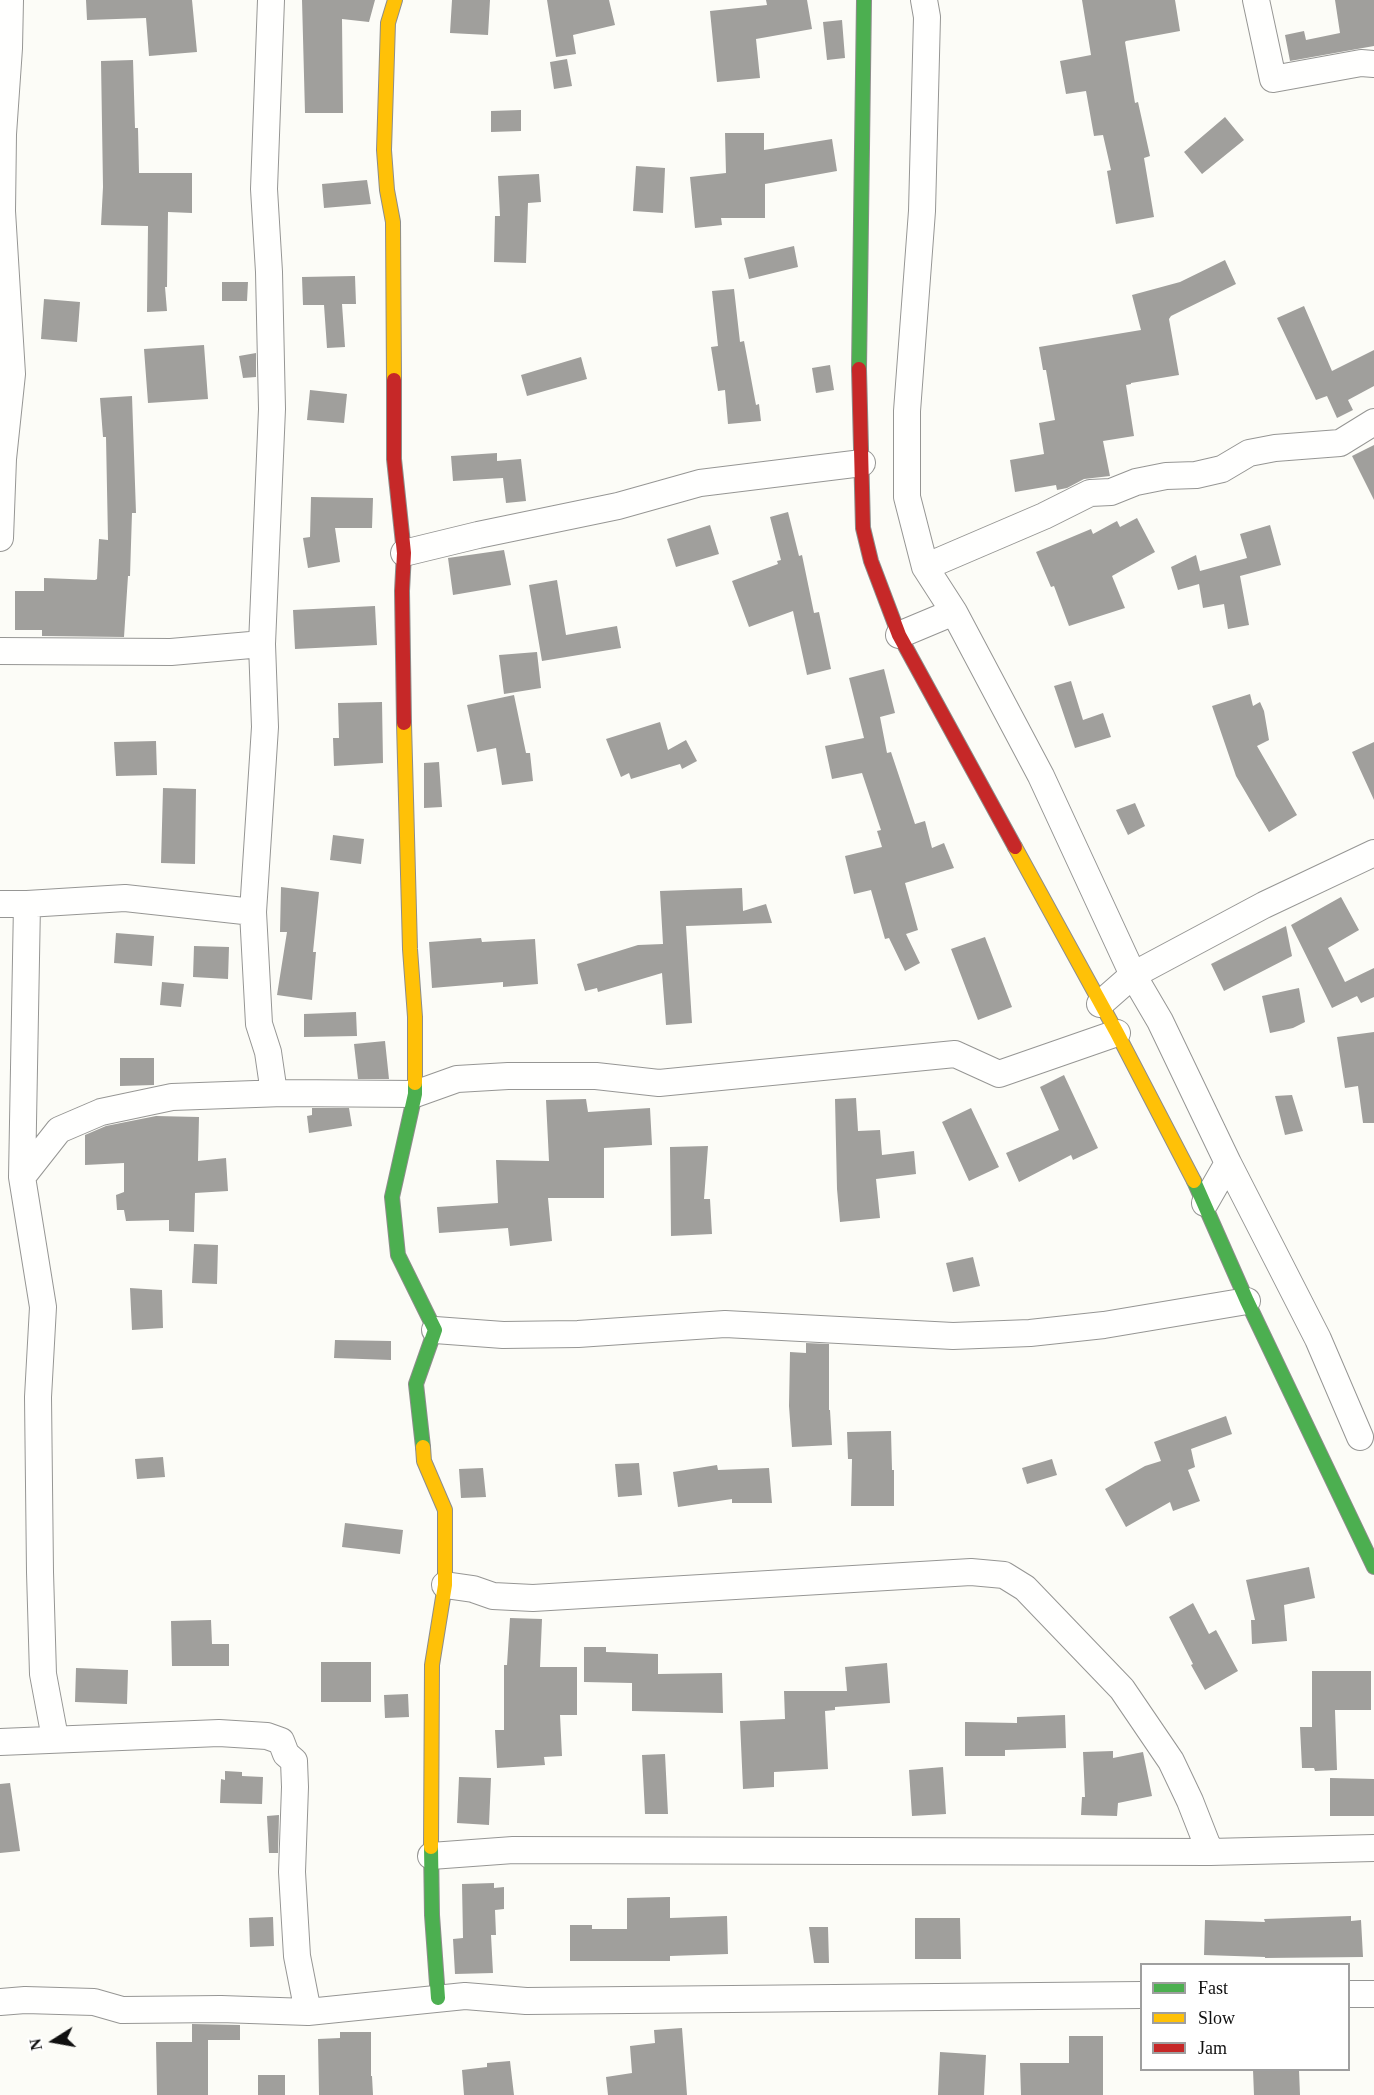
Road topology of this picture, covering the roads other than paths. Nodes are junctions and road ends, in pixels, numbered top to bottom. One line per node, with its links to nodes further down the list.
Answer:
1 (10, 0): 8 (street)
2 (271, 0): 16 (street)
3 (395, 0): 12 (street)
4 (864, 0): 10 (street)
5 (924, 0): 13 (street)
6 (1256, 0): 7 (street)
7 (1374, 64)
8 (1, 211): 11 (street)
9 (1374, 422): 13 (street)
10 (862, 463): 12 (street); 15 (street)
11 (0, 538)
12 (404, 553): 26 (street)
13 (925, 567): 14 (street)
14 (954, 612): 15 (street); 22 (street)
15 (899, 635): 23 (street)
16 (262, 644): 17 (street); 21 (street)
17 (0, 651)
18 (1374, 853): 22 (street)
19 (0, 904): 20 (street)
20 (27, 904): 21 (street); 28 (street)
21 (253, 912): 25 (street)
22 (1133, 975): 23 (street); 27 (street)
23 (1100, 1004): 24 (street)
24 (1117, 1033): 26 (street); 29 (street)
25 (274, 1094): 26 (street); 28 (street)
26 (415, 1094): 31 (street)
27 (1228, 1163): 29 (street); 32 (street)
28 (22, 1177): 35 (street)
29 (1204, 1203): 30 (street)
30 (1247, 1301): 31 (street); 33 (street)
31 (435, 1330): 34 (street)
32 (1360, 1437)
33 (1374, 1567)
34 (445, 1585): 38 (street); 39 (street)
35 (55, 1738): 36 (street); 45 (street)
36 (0, 1742)
37 (1374, 1848): 38 (street)
38 (1210, 1852): 39 (street)
39 (431, 1856): 43 (street)
40 (1350, 1994): 41 (street)
41 (1374, 1994)
42 (1140, 1995): 43 (street)
43 (438, 1998): 45 (street)
44 (0, 2002): 45 (street)
45 (308, 2012)

